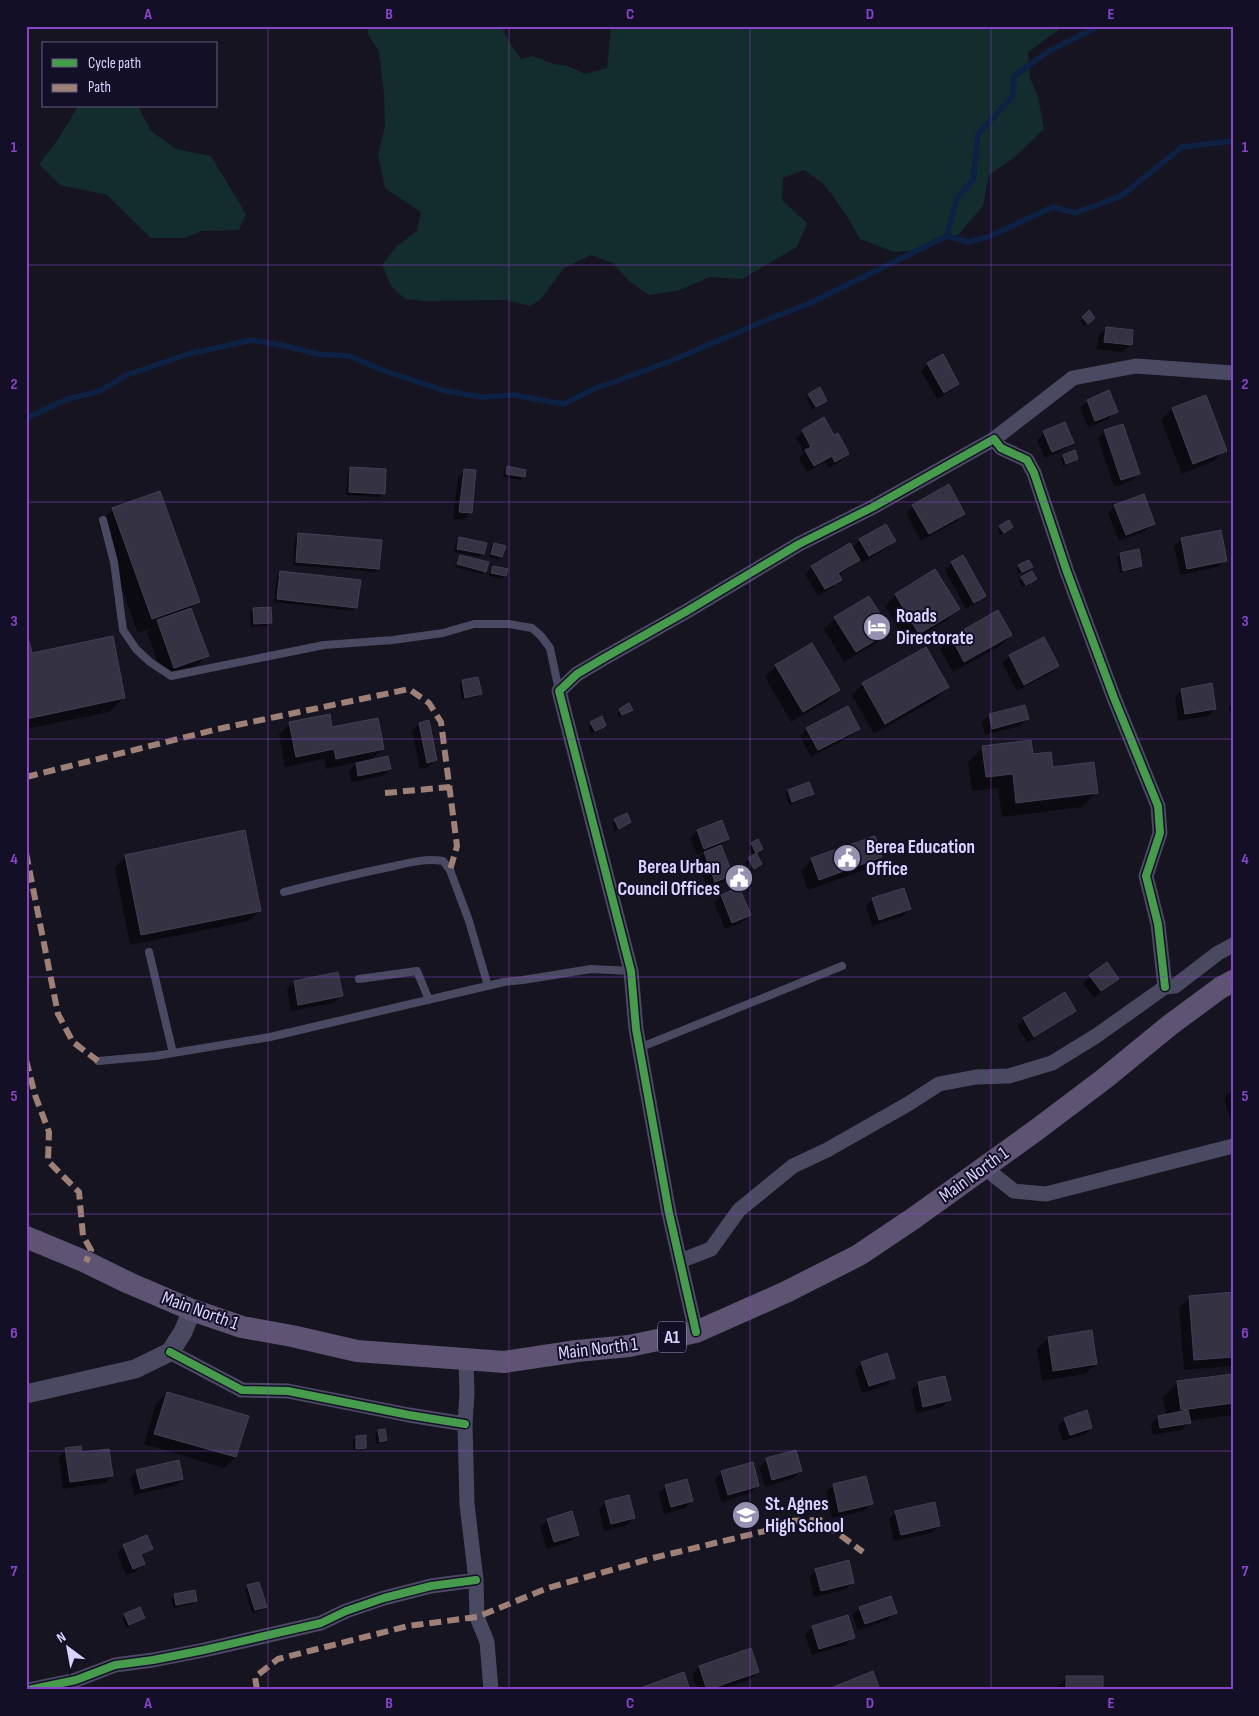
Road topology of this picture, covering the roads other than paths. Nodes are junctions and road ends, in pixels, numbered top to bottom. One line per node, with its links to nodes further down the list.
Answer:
1 (1233, 373): 2 (street)
2 (994, 439): 4 (street); 13 (street)
3 (103, 520): 4 (lane)
4 (558, 691): 9 (street)
5 (284, 892): 12 (lane)
6 (1233, 944): 13 (street)
7 (149, 952): 16 (lane)
8 (842, 966): 15 (lane)
9 (631, 971): 12 (lane); 15 (street)
10 (359, 979): 14 (lane)
11 (1233, 981): 19 (main road, Main North 1 / A1)
12 (488, 986): 14 (lane)
13 (1165, 987): 21 (street)
14 (429, 1000): 16 (lane)
15 (639, 1048): 21 (street)
16 (173, 1053): 17 (lane)
17 (98, 1061)
18 (1233, 1146): 19 (street)
19 (985, 1168): 23 (main road, Main North 1 / A1)
20 (26, 1237): 22 (main road, Main North 1 / A1)
21 (680, 1261): 23 (street)
22 (192, 1310): 24 (street); 25 (main road, Main North 1 / A1)
23 (696, 1332): 25 (main road, Main North 1 / A1)
24 (170, 1352): 26 (street); 27 (street)
25 (466, 1360): 27 (street)
26 (26, 1394)
27 (465, 1424): 28 (street)
28 (476, 1580): 29 (street); 30 (street)
29 (28, 1690)
30 (491, 1690)

